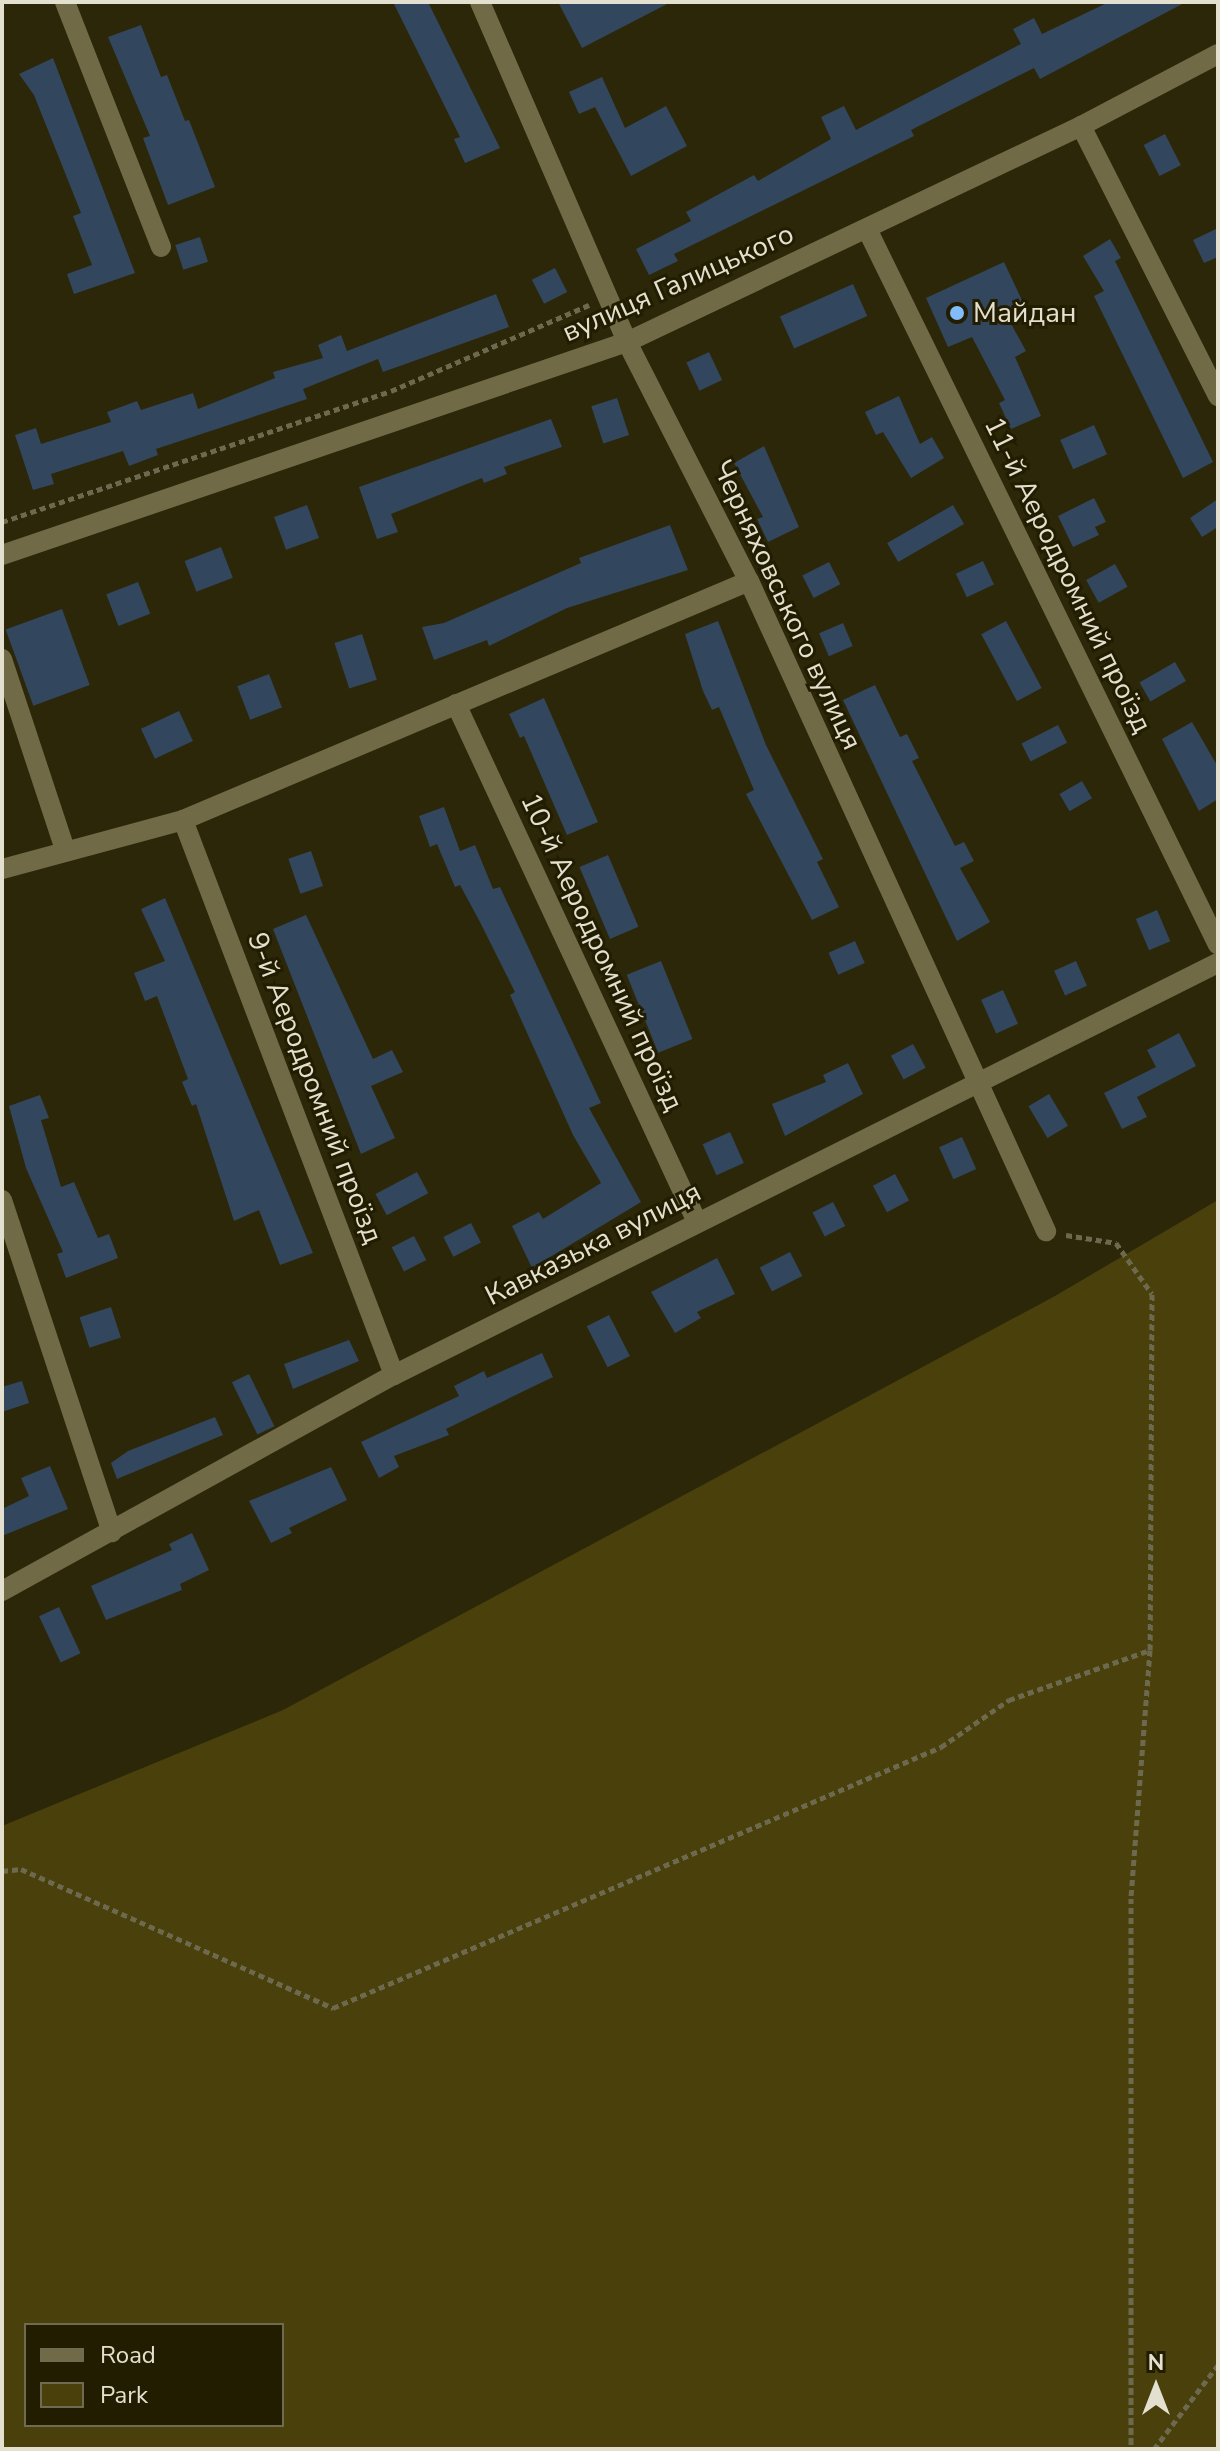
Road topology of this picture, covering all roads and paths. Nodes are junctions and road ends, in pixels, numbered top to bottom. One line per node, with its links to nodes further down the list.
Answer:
1 (65, 2): 6 (street)
2 (480, 2): 7 (street, Черняховського вулиця)
3 (1218, 54): 4 (street, вулиця Галицького)
4 (1081, 126): 5 (street, вулиця Галицького); 9 (street)
5 (867, 229): 8 (street, вулиця Галицького); 18 (street, 11-й Аеродромний проїзд)
6 (161, 247)
7 (608, 297): 8 (street, Черняховського вулиця); 10 (path)
8 (627, 342): 11 (street, вулиця Галицького); 12 (street, Черняховського вулиця)
9 (1218, 396)
10 (2, 522)
11 (2, 555)
12 (749, 581): 14 (street); 20 (street, Черняховського вулиця)
13 (2, 659): 16 (street)
14 (456, 704): 15 (street); 22 (street, 10-й Аеродромний проїзд)
15 (183, 820): 16 (street); 24 (street, 9-й Аеродромний проїзд)
16 (65, 849): 17 (street)
17 (2, 869)
18 (1218, 945)
19 (1218, 963): 20 (street, Кавказька вулиця)
20 (978, 1087): 22 (street, Кавказька вулиця); 23 (street, Черняховського вулиця)
21 (2, 1200): 25 (street)
22 (697, 1222): 24 (street, Кавказька вулиця)
23 (1046, 1231): 27 (path)
24 (394, 1375): 25 (street, Кавказька вулиця)
25 (112, 1532): 26 (street, Кавказька вулиця)
26 (2, 1591)
27 (1150, 1650): 28 (path); 30 (path)
28 (2, 1871)
29 (1218, 2365): 31 (path)
30 (1131, 2449)
31 (1154, 2449)

